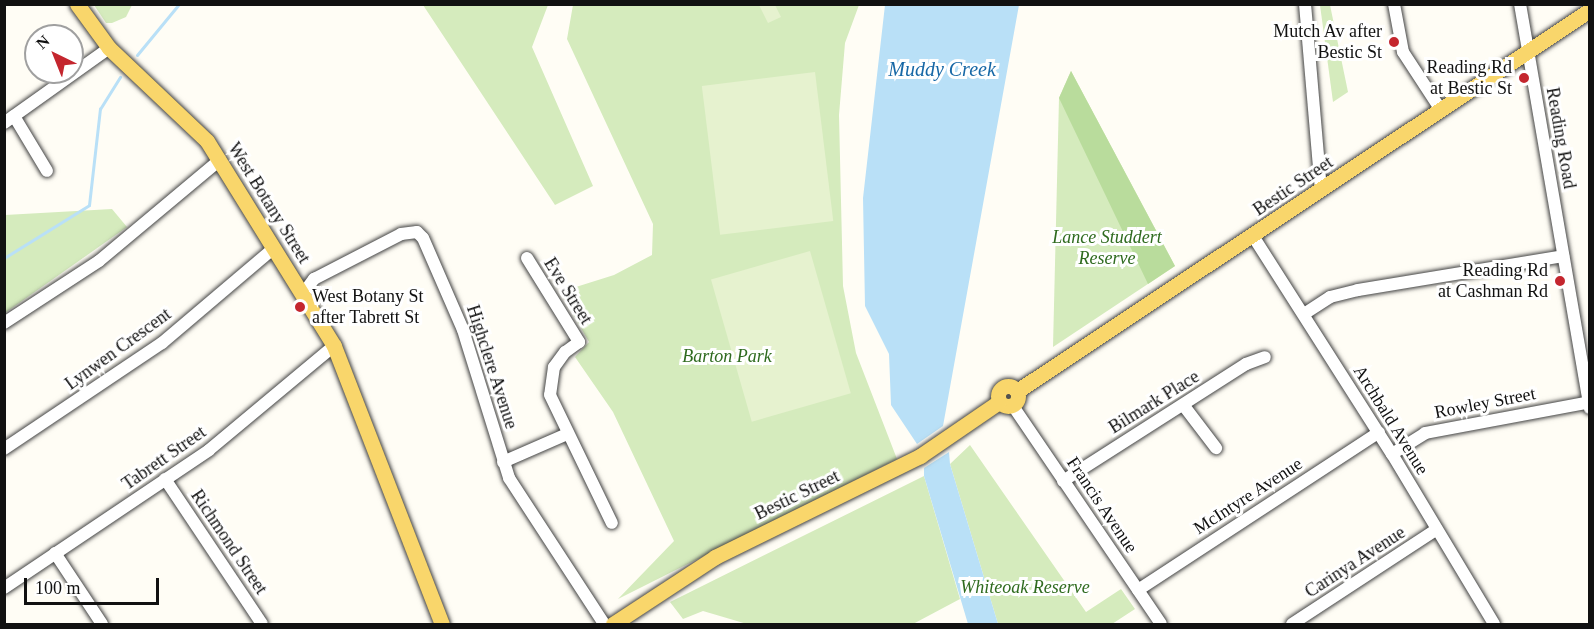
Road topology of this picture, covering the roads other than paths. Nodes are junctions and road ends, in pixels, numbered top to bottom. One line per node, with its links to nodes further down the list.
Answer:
1 (76, 4): 6 (main road, West Botany Street)
2 (1305, 4): 12 (street)
3 (1394, 4): 8 (street)
4 (1520, 4): 7 (street, Reading Road)
5 (1590, 10): 7 (main road, Bestic Street)
6 (109, 48): 9 (street); 10 (main road, West Botany Street)
7 (1528, 51): 8 (main road, Bestic Street); 15 (street, Reading Road)
8 (1441, 110): 12 (main road, Bestic Street)
9 (9, 119): 11 (street)
10 (220, 160): 14 (main road, West Botany Street); 19 (street)
11 (47, 171)
12 (1321, 190): 13 (main road, Bestic Street)
13 (1253, 236): 18 (street, Archbald Avenue); 22 (main road, Bestic Street)
14 (274, 248): 17 (main road, West Botany Street); 28 (street, Lynwen Crescent)
15 (1563, 256): 18 (street); 23 (street, Reading Road)
16 (527, 258): 26 (street, Eve Street)
17 (303, 294): 20 (main road, West Botany Street); 30 (street, Highclere Avenue)
18 (1304, 314): 25 (street, Archbald Avenue)
19 (4, 323)
20 (334, 346): 31 (street, Tabrett Street); 40 (main road, West Botany Street)
21 (1265, 357): 24 (street, Bilmark Place)
22 (1009, 400): 32 (street, Francis Avenue); 42 (main road, Bestic Street)
23 (1589, 404): 29 (street, Rowley Street)
24 (1184, 406): 27 (street); 32 (street, Bilmark Place)
25 (1378, 432): 29 (street, Archbald Avenue); 37 (street, McIntyre Avenue)
26 (567, 434): 30 (street); 33 (street)
27 (1216, 448)
28 (4, 449)
29 (1392, 454): 34 (street, Archbald Avenue)
30 (503, 462): 41 (street, Highclere Avenue)
31 (165, 479): 35 (street, Tabrett Street); 39 (street, Richmond Street)
32 (1064, 481): 37 (street, Francis Avenue)
33 (612, 523)
34 (1437, 529): 44 (street, Carinya Avenue); 45 (street, Archbald Avenue)
35 (55, 553): 36 (street, Tabrett Street); 38 (street)
36 (4, 588)
37 (1138, 590): 43 (street, Francis Avenue)
38 (102, 624)
39 (262, 624)
40 (442, 624)
41 (604, 624)
42 (613, 624)
43 (1161, 624)
44 (1293, 624)
45 (1494, 624)

